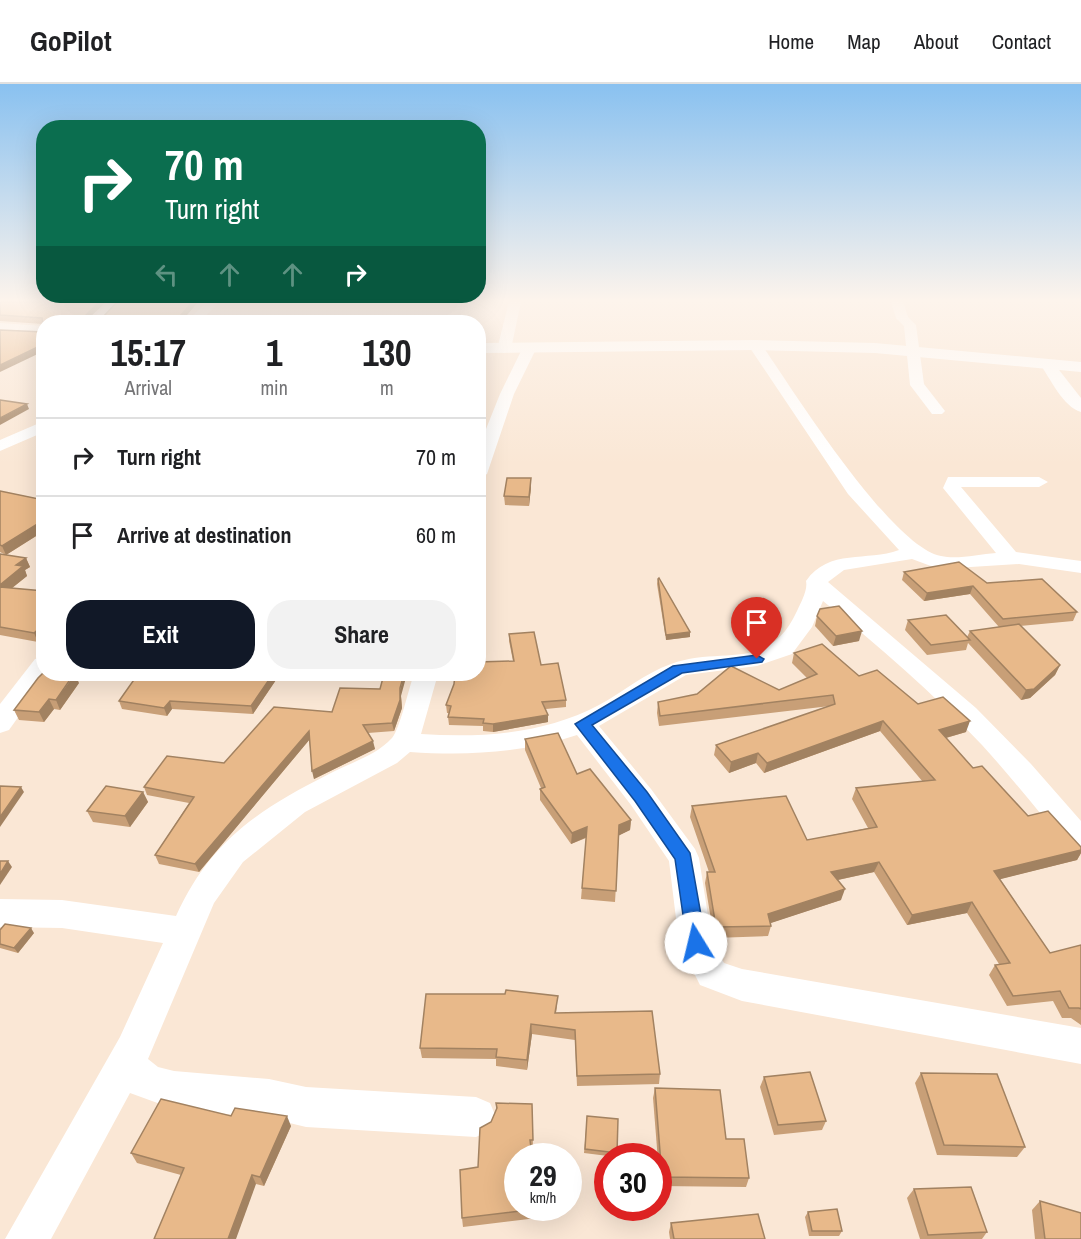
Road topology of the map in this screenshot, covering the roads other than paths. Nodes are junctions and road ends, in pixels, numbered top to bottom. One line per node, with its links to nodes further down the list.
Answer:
1 (526, 356): 11 (street)
2 (762, 356): 13 (street)
3 (914, 356): 8 (street)
4 (968, 356): 5 (street)
5 (1047, 364): 6 (street); 7 (street)
6 (1081, 367)
7 (1081, 407)
8 (937, 411)
9 (36, 430): 10 (street)
10 (0, 446)
11 (486, 452)
12 (1039, 482): 14 (street)
13 (912, 552): 14 (street); 16 (street)
14 (1011, 559): 15 (street)
15 (1081, 567)
16 (818, 586): 20 (street); 22 (street)
17 (36, 673): 19 (street)
18 (424, 681): 21 (street)
19 (0, 724)
20 (583, 724): 21 (street); 25 (street)
21 (405, 742): 24 (street)
22 (1081, 841)
23 (0, 913): 24 (street)
24 (186, 932): 26 (street)
25 (1081, 1046)
26 (124, 1065): 27 (street); 28 (street)
27 (476, 1117)
28 (27, 1239)

